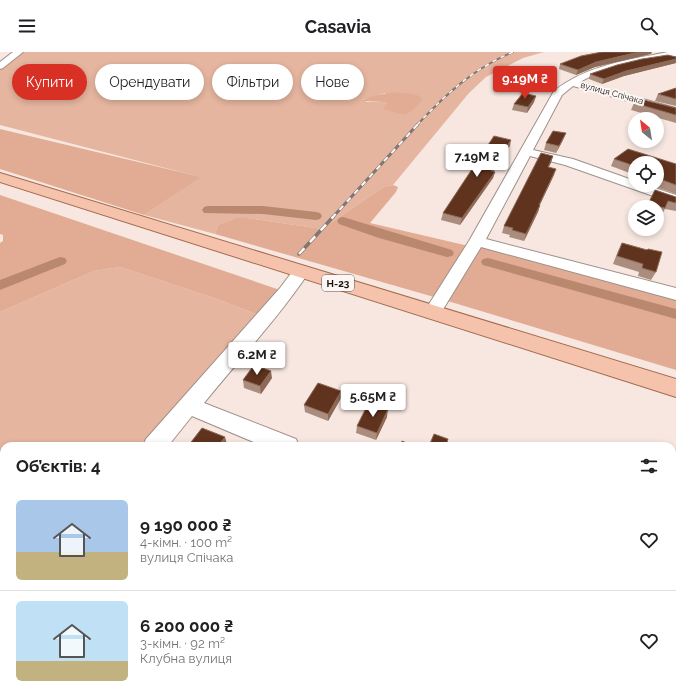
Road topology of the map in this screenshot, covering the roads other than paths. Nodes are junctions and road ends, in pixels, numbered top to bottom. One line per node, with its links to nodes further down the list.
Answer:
1 (19, 52): 3 (street)
2 (676, 53): 4 (street)
3 (0, 66)
4 (571, 82): 5 (street, вулиця Спічака); 6 (street)
5 (676, 111)
6 (525, 151): 8 (street); 9 (street)
7 (0, 177): 10 (main road, Н-23)
8 (676, 200)
9 (477, 240): 11 (street); 12 (street)
10 (301, 272): 12 (main road, Н-23); 14 (street)
11 (676, 294)
12 (433, 312): 13 (main road, Н-23)
13 (676, 388)
14 (188, 406): 15 (street); 16 (street)
15 (157, 442)
16 (278, 442)

